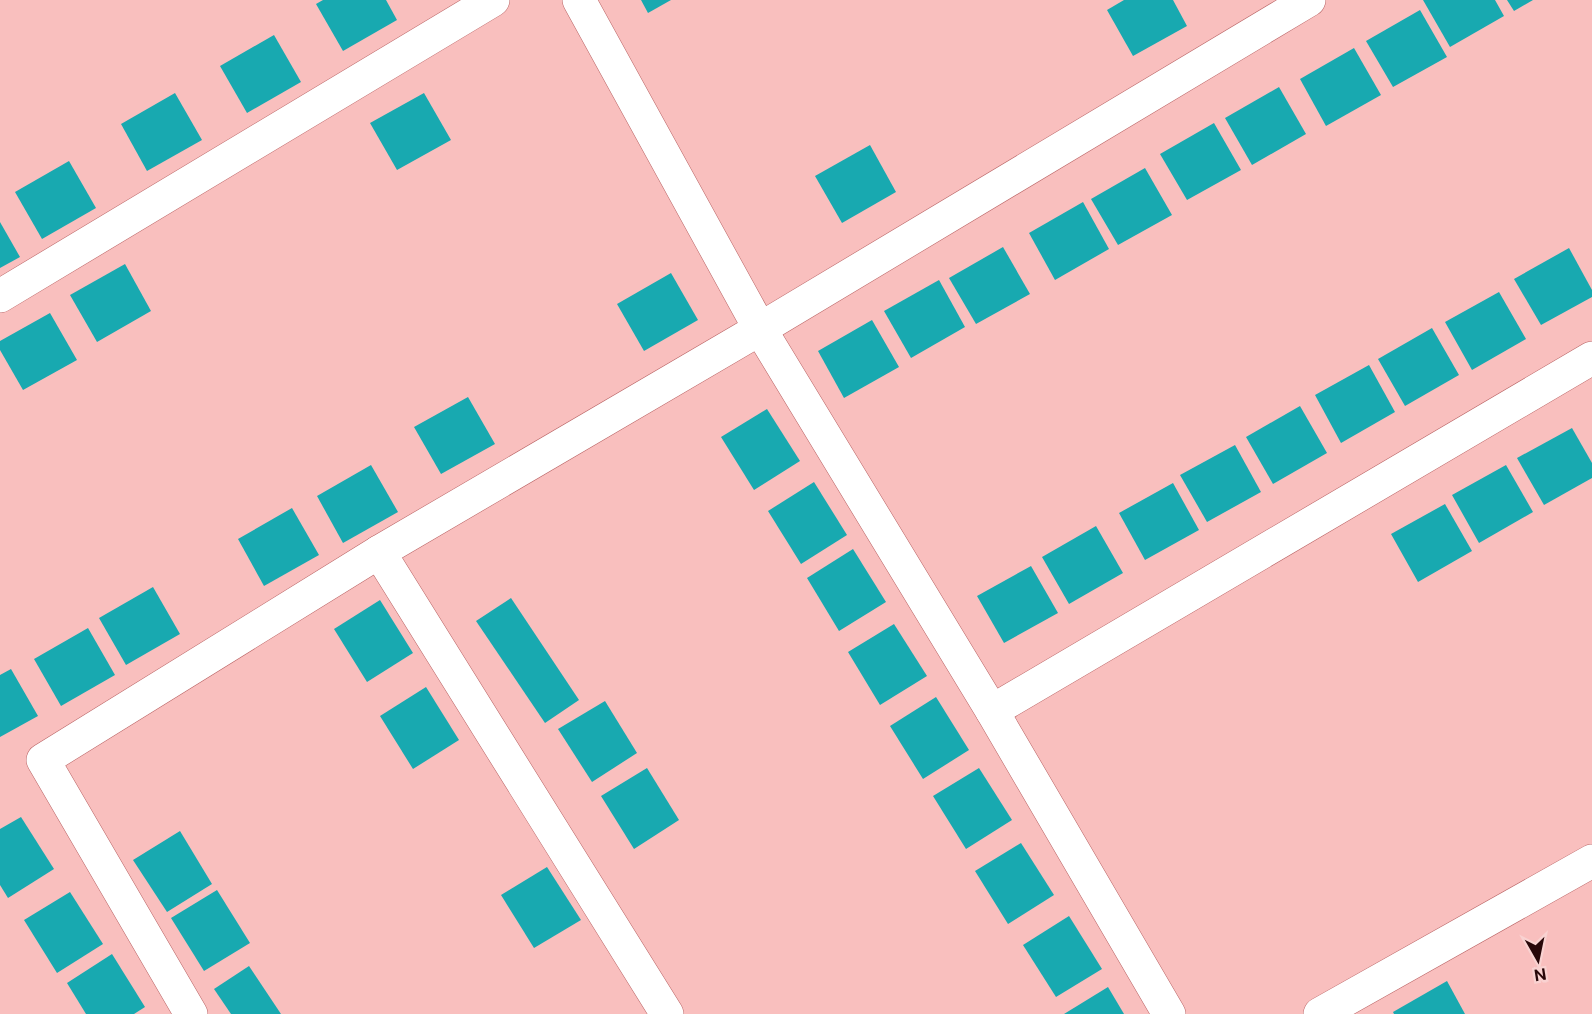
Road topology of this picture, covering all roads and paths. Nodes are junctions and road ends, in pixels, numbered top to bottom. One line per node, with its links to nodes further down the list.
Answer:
1 (493, 0): 4 (street)
2 (579, 0): 5 (street)
3 (1309, 0): 5 (street)
4 (0, 296)
5 (760, 329): 7 (street); 8 (street)
6 (1592, 358): 8 (street)
7 (379, 552): 10 (street); 11 (street)
8 (992, 711): 12 (street)
9 (1592, 861): 13 (street)
10 (191, 1014)
11 (667, 1014)
12 (1170, 1014)
13 (1320, 1014)

